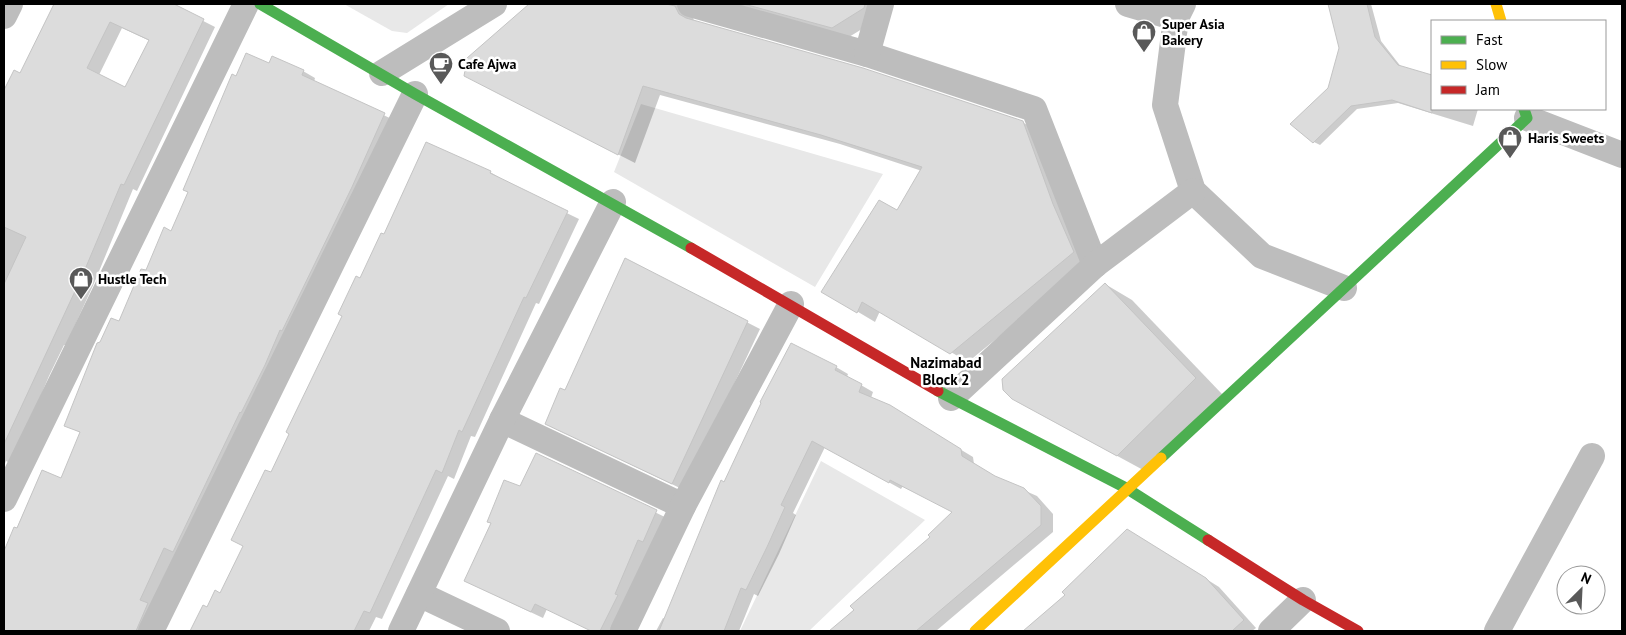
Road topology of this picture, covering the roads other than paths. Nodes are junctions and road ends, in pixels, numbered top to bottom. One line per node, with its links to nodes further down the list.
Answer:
1 (10, 4): 10 (street)
2 (246, 4): 26 (street)
3 (260, 4): 13 (street)
4 (494, 4): 13 (street)
5 (690, 4): 12 (street)
6 (881, 4): 12 (street)
7 (1128, 4): 9 (street)
8 (1496, 4): 11 (street)
9 (1180, 11): 17 (street)
10 (4, 16)
11 (1501, 20)
12 (867, 54): 19 (street)
13 (382, 73): 14 (street)
14 (415, 94): 18 (street); 30 (street)
15 (1525, 114): 16 (street); 20 (street)
16 (1622, 155)
17 (1193, 190): 19 (street); 20 (street)
18 (613, 202): 21 (street); 23 (street)
19 (1095, 265): 22 (street)
20 (1344, 288): 25 (street)
21 (791, 304): 22 (street); 27 (street)
22 (951, 398): 25 (street)
23 (502, 420): 27 (street); 28 (street)
24 (1592, 456): 37 (street)
25 (1126, 488): 29 (street); 34 (street)
26 (4, 499)
27 (683, 506): 33 (street)
28 (420, 594): 31 (street); 32 (street)
29 (1303, 600): 35 (street); 36 (street)
30 (151, 631)
31 (401, 631)
32 (497, 631)
33 (623, 631)
34 (975, 631)
35 (1271, 631)
36 (1358, 631)
37 (1497, 631)

